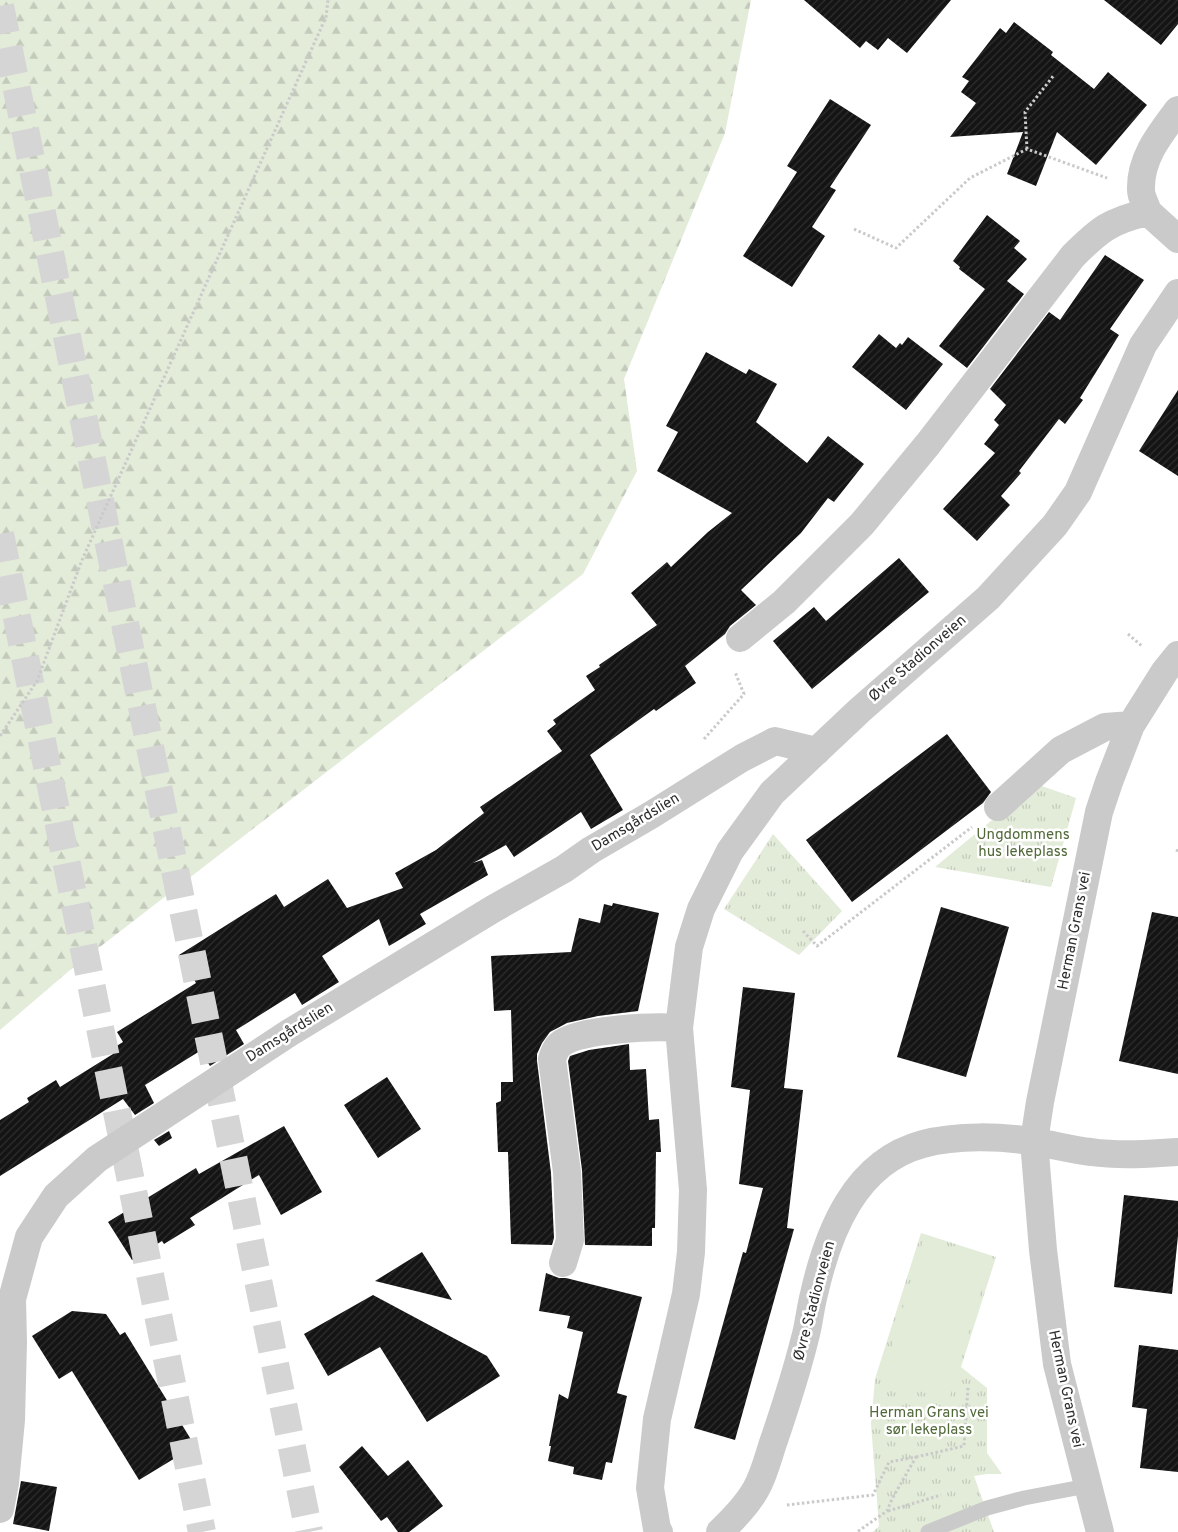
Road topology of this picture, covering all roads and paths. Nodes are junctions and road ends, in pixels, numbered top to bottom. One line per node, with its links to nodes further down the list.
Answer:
1 (328, 0): 14 (path)
2 (1054, 75): 4 (path)
3 (1178, 110): 5 (street)
4 (1026, 148): 5 (path); 6 (path)
5 (1144, 201): 7 (street); 10 (street)
6 (854, 229)
7 (1178, 239)
8 (1178, 293): 16 (street, Øvre Stadionveien)
9 (1128, 634): 11 (path)
10 (740, 638): 15 (path)
11 (1149, 652)
12 (1178, 655): 13 (street, Herman Grans vei)
13 (1131, 724): 17 (street); 20 (street, Herman Grans vei)
14 (0, 736)
15 (702, 742)
16 (817, 751): 19 (street, Øvre Stadionveien); 27 (street, Damsgårdslien)
17 (998, 807): 18 (path)
18 (802, 931)
19 (679, 1028): 22 (street); 28 (street, Øvre Stadionveien)
20 (1034, 1142): 21 (street); 25 (street, Herman Grans vei); 29 (street, Øvre Stadionveien)
21 (1178, 1152)
22 (562, 1263)
23 (968, 1387): 24 (path)
24 (916, 1457): 26 (path); 30 (path)
25 (1087, 1486): 31 (lane); 32 (street, Herman Grans vei)
26 (784, 1506)
27 (0, 1508)
28 (659, 1532)
29 (720, 1532)
30 (857, 1532)
31 (928, 1532)
32 (1100, 1532)

